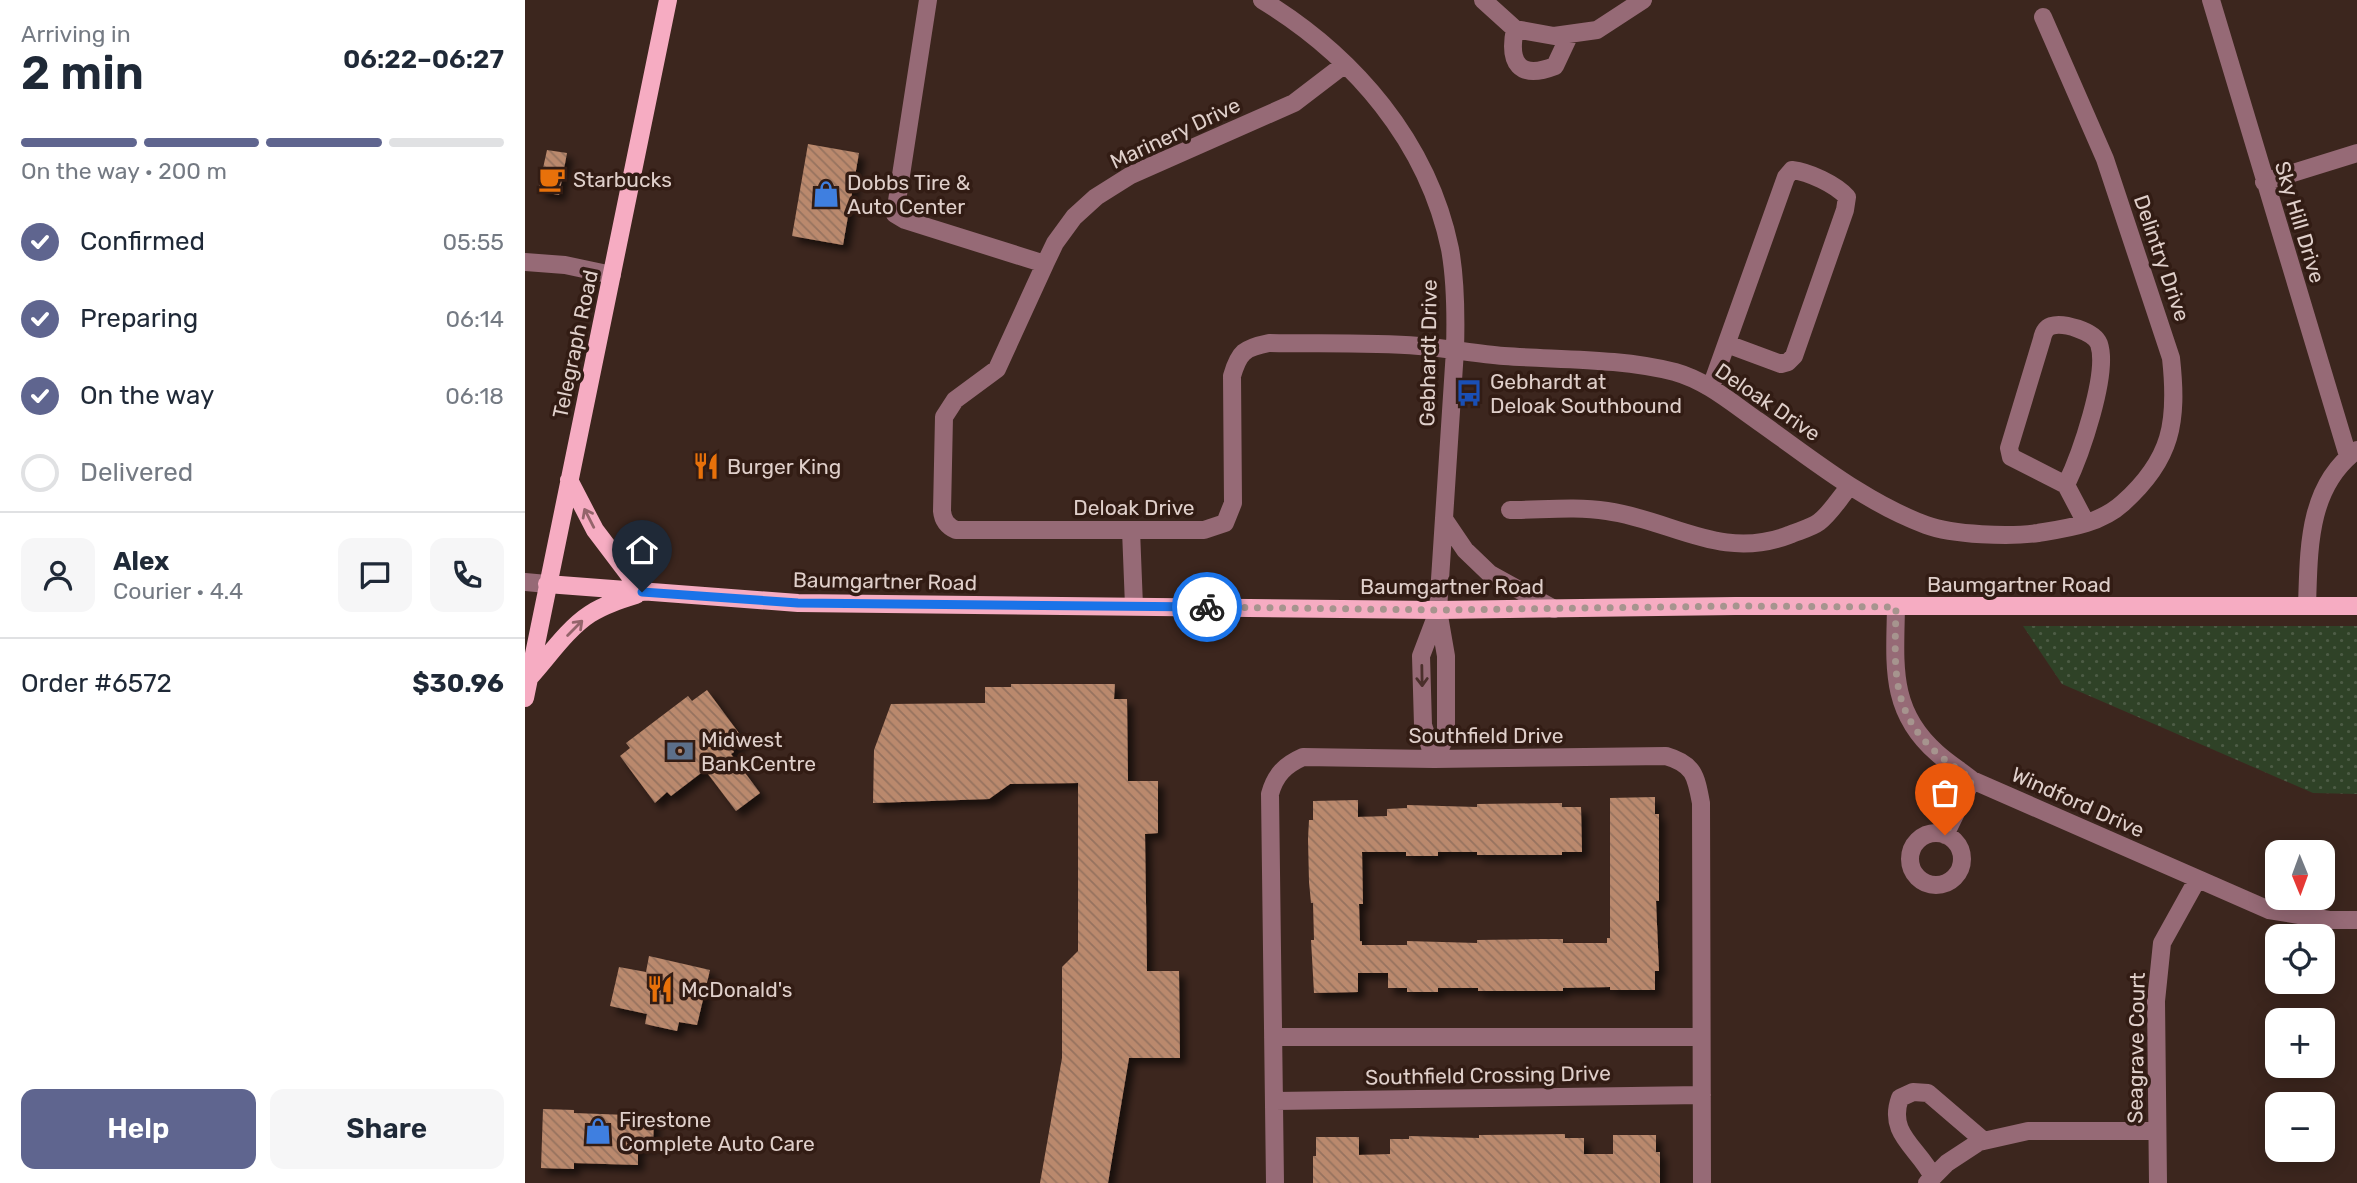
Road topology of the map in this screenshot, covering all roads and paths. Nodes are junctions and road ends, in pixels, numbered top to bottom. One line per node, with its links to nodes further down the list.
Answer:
1 (928, 0): 14 (street)
2 (1262, 0): 10 (street, Gebhardt Drive)
3 (1483, 0): 8 (street)
4 (1643, 0): 9 (street)
5 (2211, 0): 12 (street, Sky Hill Drive)
6 (667, 2): 15 (main road, Telegraph Road)
7 (2043, 17): 23 (street, Delintry Drive)
8 (1515, 29): 9 (street); 9 (street)
9 (1570, 34)
10 (1345, 64): 14 (street, Marinery Drive); 17 (street, Gebhardt Drive)
11 (2357, 153): 12 (street)
12 (2264, 182): 19 (street, Sky Hill Drive)
13 (525, 262): 15 (street)
14 (1045, 264): 27 (street, Deloak Drive)
15 (613, 275): 20 (main road, Telegraph Road)
16 (1727, 344): 16 (street); 18 (street)
17 (1455, 350): 18 (street, Deloak Drive); 25 (street, Gebhardt Drive); 27 (street, Deloak Drive)
18 (1711, 387): 22 (street, Deloak Drive)
19 (2353, 453): 32 (street)
20 (569, 480): 29 (main road, Telegraph Road); 30 (main road, one-way to 20)
21 (2066, 485): 21 (street); 26 (street)
22 (1850, 486): 24 (street); 26 (street, Deloak Drive)
23 (2118, 508): 26 (street, Deloak Drive)
24 (1510, 510)
25 (1444, 519): 35 (street); 36 (street, Gebhardt Drive)
26 (2086, 523)
27 (1131, 530): 31 (street)
28 (525, 582): 29 (street)
29 (547, 584): 30 (main road, Baumgartner Road); 37 (main road, Telegraph Road)
30 (642, 592): 31 (main road, Baumgartner Road); 37 (main road, one-way to 30)
31 (1134, 606): 36 (main road, Baumgartner Road)
32 (2307, 606): 33 (main road, Baumgartner Road); 34 (main road, Baumgartner Road)
33 (2357, 606)
34 (1896, 607): 35 (main road, Baumgartner Road); 40 (street, Windford Drive)
35 (1554, 609): 36 (main road, Baumgartner Road)
36 (1438, 610): 39 (street); 39 (street, one-way to 39)
37 (527, 673): 38 (main road, Telegraph Road)
38 (525, 698)
39 (1434, 760): 44 (street, Southfield Drive); 45 (street, Southfield Drive)
40 (1972, 780): 41 (street); 42 (street, Windford Drive)
41 (1945, 835)
42 (2197, 880): 43 (street, Windford Drive); 48 (street, Seagrave Court)
43 (2357, 920)
44 (1273, 1037): 45 (street, Southfield Crossing Drive); 47 (street, Southfield Drive)
45 (1700, 1037): 46 (street, Southfield Drive)
46 (1702, 1095): 47 (street, Southfield Crossing Drive); 52 (street, Southfield Drive)
47 (1275, 1101): 51 (street, Southfield Drive)
48 (2157, 1131): 49 (street); 53 (street, Seagrave Court)
49 (1984, 1141): 50 (street); 50 (street)
50 (1930, 1180)
51 (1275, 1183)
52 (1702, 1183)
53 (2158, 1183)

